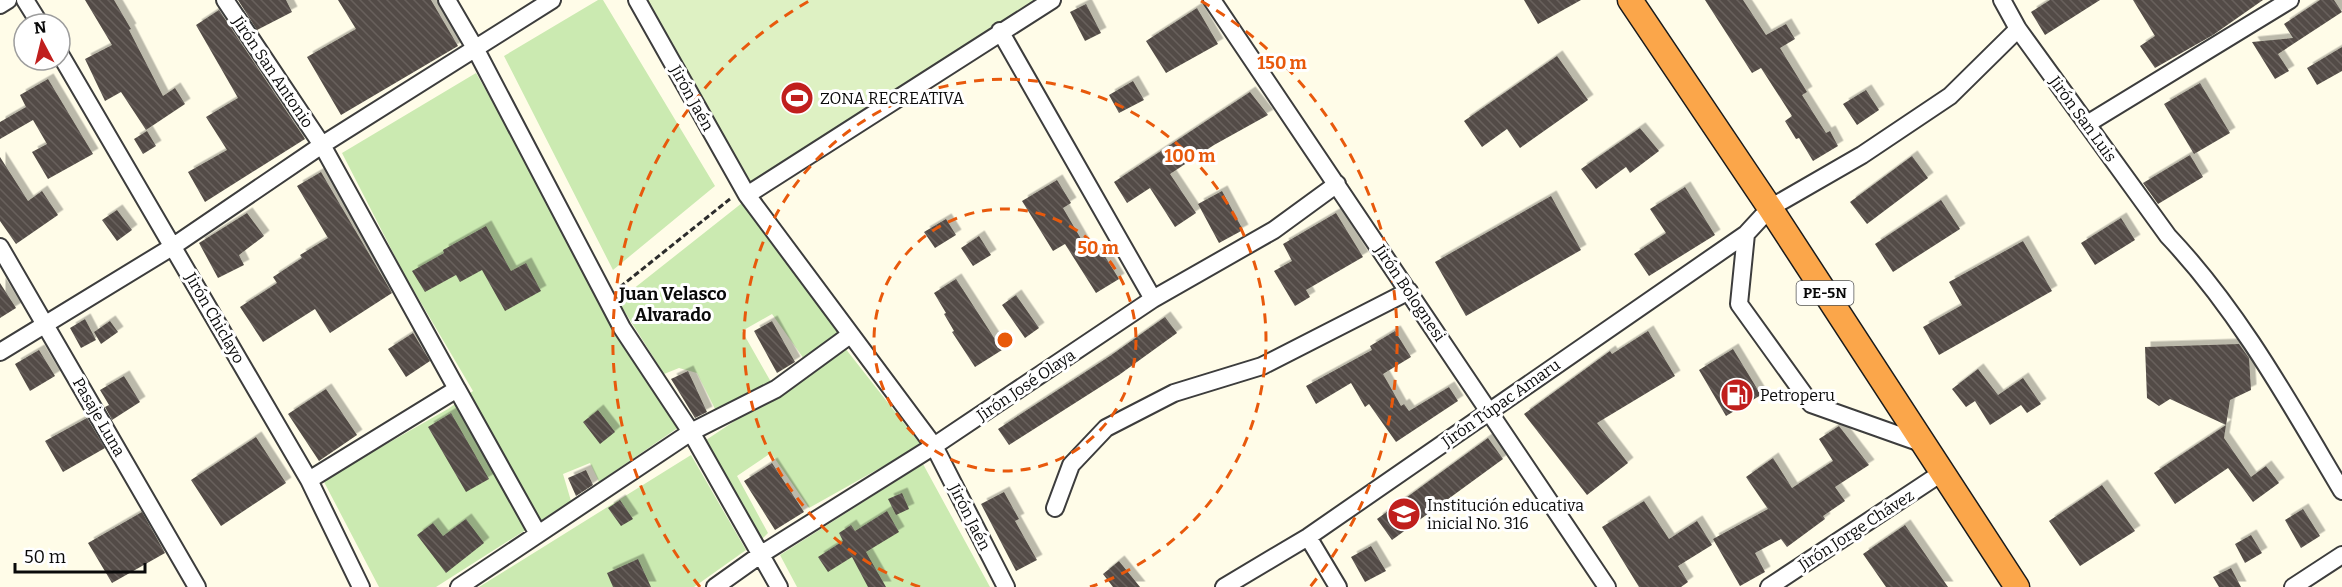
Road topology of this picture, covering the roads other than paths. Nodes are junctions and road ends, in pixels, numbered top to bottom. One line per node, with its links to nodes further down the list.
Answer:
1 (8, 0): 11 (street)
2 (225, 0): 17 (street, Jirón San Antonio)
3 (447, 0): 14 (street)
4 (552, 0): 14 (street)
5 (638, 0): 19 (street, Jirón Jaén)
6 (1052, 0): 13 (street)
7 (1212, 0): 18 (street, Jirón Bolognesi)
8 (1630, 0): 20 (highway, PE-5N)
9 (2002, 0): 12 (street, Jirón San Luis)
10 (2290, 0): 16 (street)
11 (0, 5)
12 (2018, 29): 16 (street, Jirón San Luis); 20 (street, Jirón Túpac Amaru)
13 (1000, 32): 19 (street); 25 (street)
14 (476, 48): 17 (street); 31 (street)
15 (70, 72): 22 (street, Jirón Chiclayo)
16 (2087, 124): 36 (street, Jirón San Luis)
17 (322, 145): 22 (street); 29 (street, Jirón San Antonio)
18 (1336, 184): 24 (street, Jirón Bolognesi); 25 (street, Jirón José Olaya)
19 (745, 192): 27 (street, Jirón Jaén)
20 (1770, 208): 21 (street, Jirón Túpac Amaru); 32 (highway, PE-5N)
21 (1746, 234): 30 (street, Jirón Túpac Amaru); 32 (street)
22 (172, 247): 26 (street); 35 (street, Jirón Chiclayo)
23 (0, 248): 26 (street, Pasaje Luna)
24 (1409, 291): 30 (street, Jirón Bolognesi); 37 (street)
25 (1153, 299): 33 (street, Jirón José Olaya)
26 (44, 324): 28 (street); 42 (street, Pasaje Luna)
27 (850, 335): 31 (street); 33 (street, Jirón Jaén)
28 (0, 352)
29 (457, 389): 35 (street); 38 (street, Jirón San Antonio)
30 (1490, 411): 39 (street, Jirón Túpac Amaru); 50 (street, Jirón Bolognesi)
31 (692, 432): 38 (street); 40 (street)
32 (1921, 443): 34 (highway, PE-5N)
33 (934, 446): 40 (street, Jirón José Olaya); 47 (street, Jirón Jaén)
34 (1943, 472): 51 (street, Jirón Jorge Chávez); 52 (highway, PE-5N)
35 (309, 480): 43 (street, Jirón Chiclayo)
36 (2342, 491)
37 (1055, 508)
38 (538, 534): 44 (street)
39 (1308, 537): 48 (street, Jirón Túpac Amaru); 49 (street)
40 (760, 555): 45 (street, Jirón José Olaya); 46 (street)
41 (2342, 555): 53 (street)
42 (197, 587)
43 (361, 587)
44 (459, 587)
45 (715, 587)
46 (779, 587)
47 (1006, 587)
48 (1224, 587)
49 (1338, 587)
50 (1607, 587)
51 (1769, 587)
52 (2017, 587)
53 (2293, 587)

